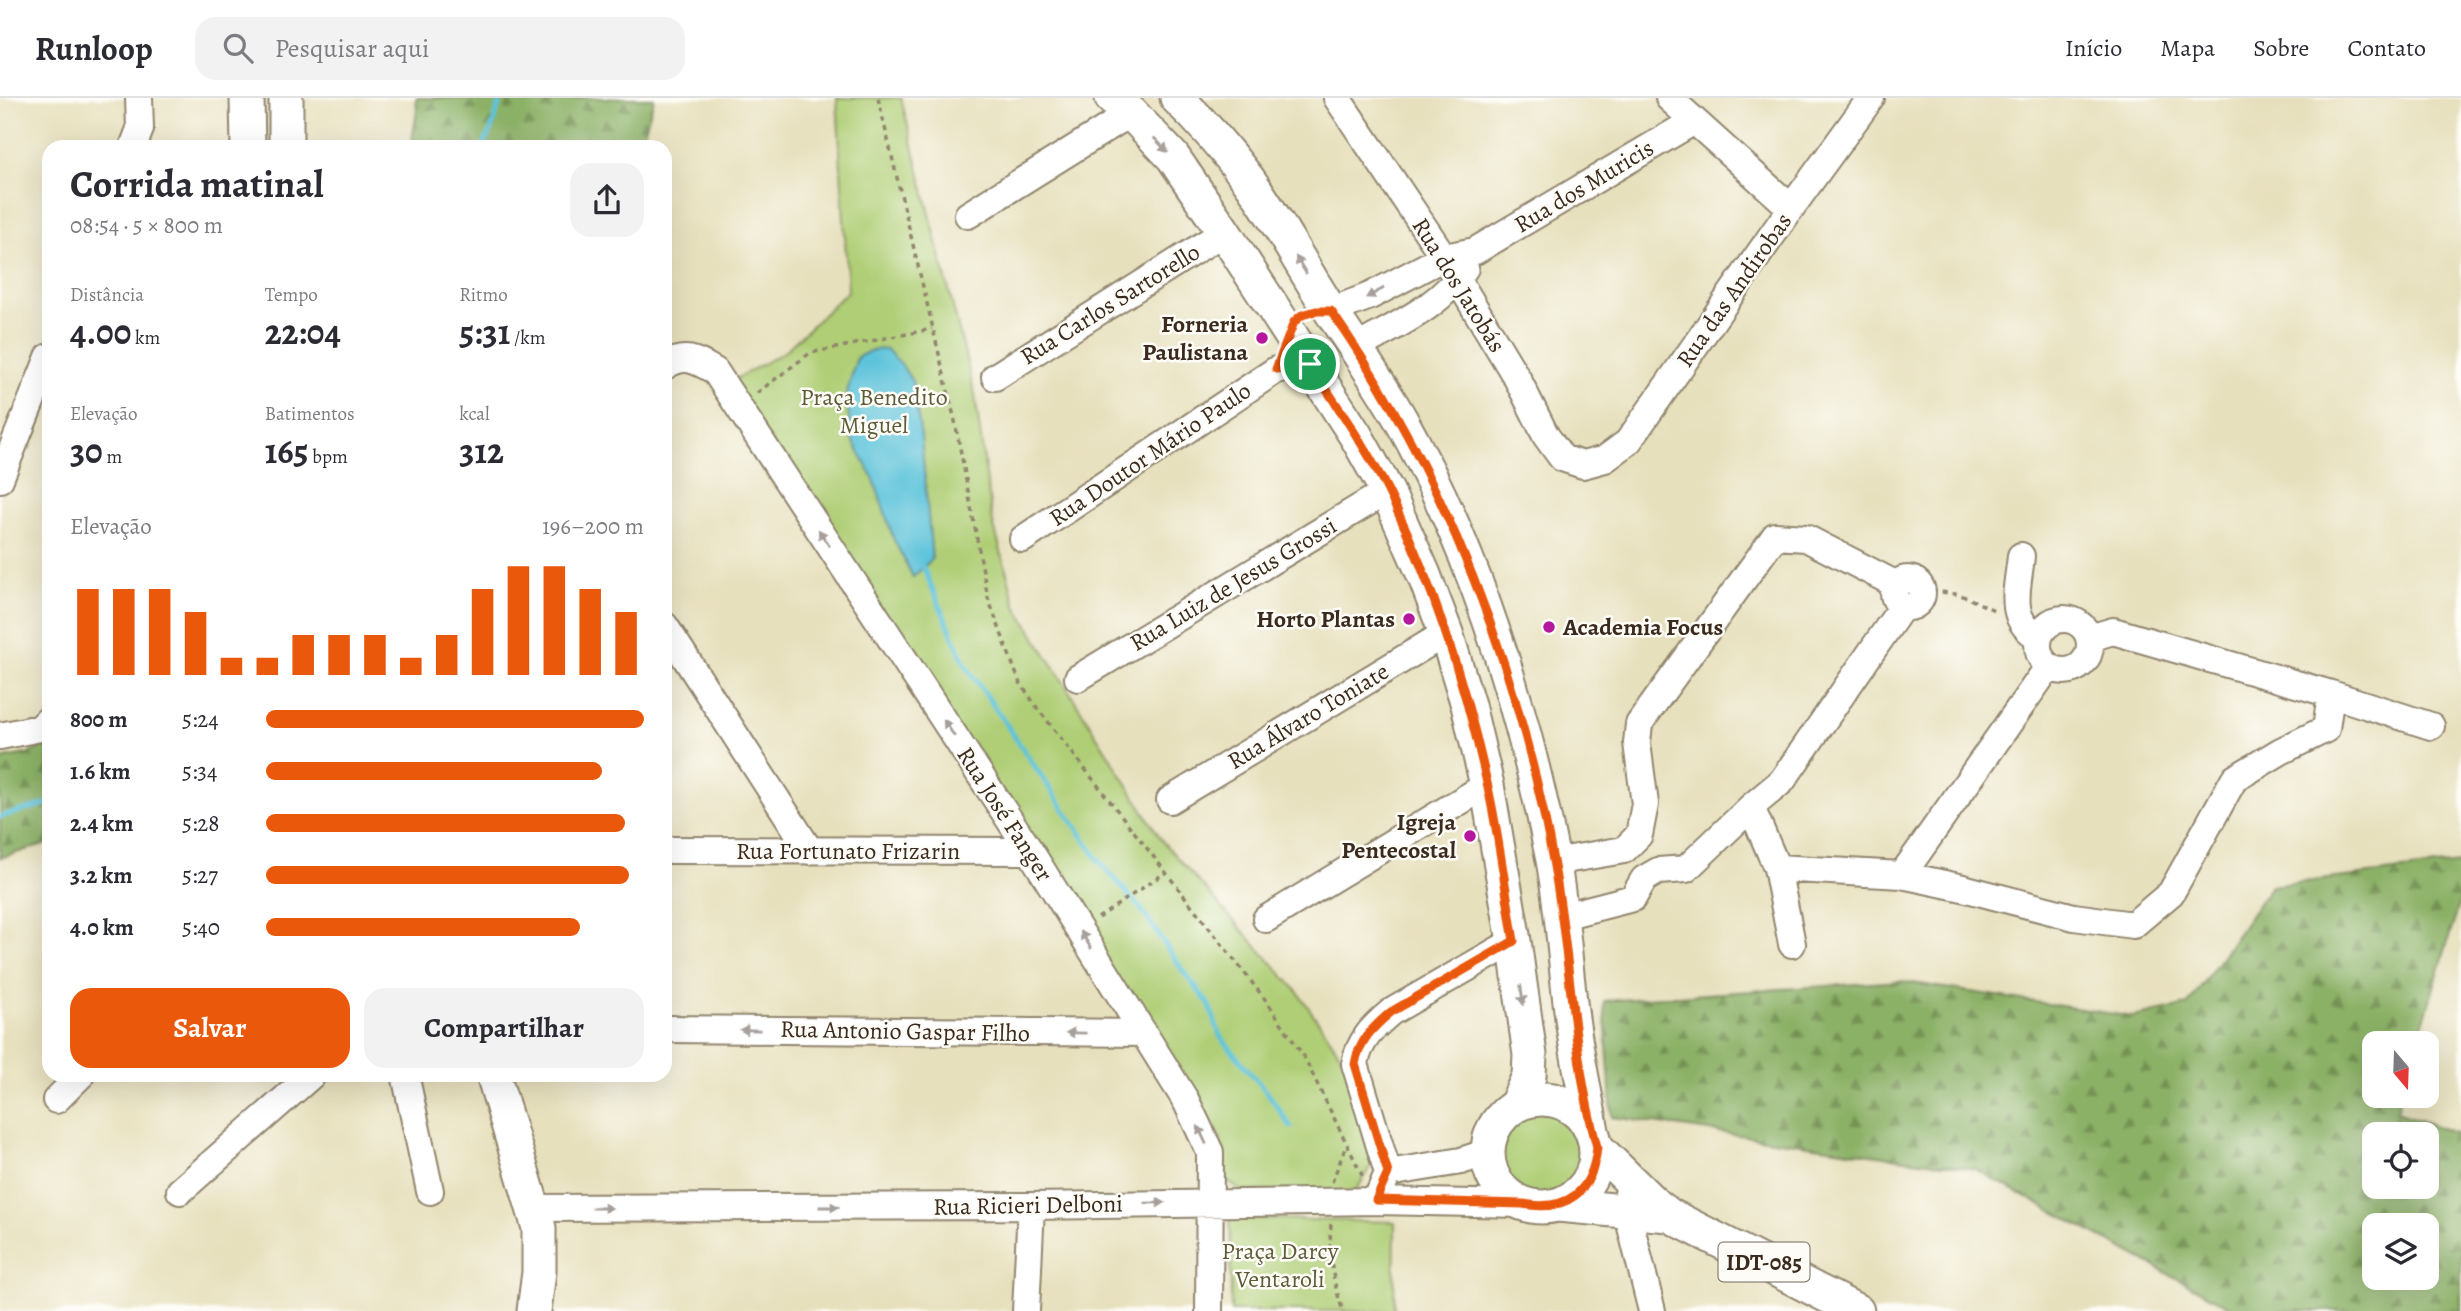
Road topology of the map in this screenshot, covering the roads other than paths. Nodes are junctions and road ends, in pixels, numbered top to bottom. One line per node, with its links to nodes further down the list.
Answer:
1 (139, 98): 10 (street)
2 (247, 98): 11 (main road)
3 (286, 98): 12 (main road)
4 (1177, 98): 19 (main road, one-way to 4)
5 (1337, 98): 17 (street, Rua dos Jatobás)
6 (1669, 98): 9 (street)
7 (1871, 98): 13 (street, Rua das Andirobas)
8 (1121, 106): 14 (street); 15 (main road, one-way to 15)
9 (1693, 121): 13 (street); 16 (street, Rua dos Muricis)
10 (136, 140)
11 (248, 140)
12 (286, 140)
13 (1791, 208): 27 (street, Rua das Andirobas)
14 (968, 215)
15 (1224, 232): 20 (main road); 26 (street, Rua Carlos Sartorello)
16 (1475, 251): 17 (street, Rua dos Muricis); 18 (street, Rua dos Muricis)
17 (1444, 257): 18 (street, Rua dos Jatobás); 19 (street, Rua dos Muricis, one-way to 19)
18 (1458, 281): 21 (street, Rua dos Muricis); 27 (street, Rua dos Jatobás)
19 (1331, 311): 20 (main road); 21 (main road)
20 (1290, 333): 23 (main road); 24 (street, Rua Doutor Mário Paulo)
21 (1356, 348): 23 (main road); 48 (main road)
22 (672, 362): 47 (street, Rua José Fanger, one-way to 22)
23 (1310, 364): 24 (street, Rua Doutor Mário Paulo); 29 (main road)
24 (1276, 369): 30 (street, Rua Doutor Mário Paulo)
25 (42, 374): 28 (street)
26 (995, 377)
27 (1583, 465)
28 (0, 479)
29 (1387, 491): 32 (main road); 37 (street, Rua Luiz de Jesus Grossi)
30 (1023, 539)
31 (2021, 556): 34 (street)
32 (1446, 632): 42 (main road); 43 (street, Rua Álvaro Toniate)
33 (672, 637): 46 (street)
34 (2039, 637): 35 (street); 36 (street)
35 (2090, 638): 36 (street); 38 (street)
36 (2049, 666): 50 (street)
37 (1078, 678)
38 (2330, 694): 40 (street); 50 (street)
39 (42, 725): 41 (street)
40 (2431, 726)
41 (0, 736)
42 (1488, 785): 52 (street); 53 (main road)
43 (1170, 800)
44 (1751, 807): 48 (street); 49 (street); 51 (street)
45 (672, 850): 46 (street, Rua Fortunato Frizarin)
46 (810, 851): 47 (street, Rua Fortunato Frizarin)
47 (1030, 851): 56 (street, Rua José Fanger, one-way to 47)
48 (1553, 862): 51 (main road)
49 (1777, 868): 50 (street); 54 (street)
50 (1902, 875)
51 (1563, 916): 63 (main road)
52 (1266, 919)
53 (1514, 941): 62 (main road, one-way to 62); 65 (street)
54 (1792, 944)
55 (672, 1029): 56 (street, Rua Antonio Gaspar Filho, one-way to 55)
56 (1144, 1034): 70 (street, Rua José Fanger, one-way to 56)
57 (74, 1082): 61 (street)
58 (304, 1082): 66 (street)
59 (407, 1082): 67 (street)
60 (495, 1082): 74 (main road)
61 (56, 1100)
62 (1516, 1105): 63 (main road); 64 (main road)
63 (1594, 1139): 68 (main road); 72 (main road)
64 (1488, 1152): 65 (street); 71 (main road)
65 (1388, 1173): 69 (street)
66 (180, 1191)
67 (430, 1191)
68 (1628, 1195): 72 (main road); 78 (street); 79 (main road, IDT-085)
69 (1376, 1200): 70 (street, Rua Ricieri Delboni); 71 (street, Rua Ricieri Delboni)
70 (1209, 1201): 73 (street, Rua Ricieri Delboni, one-way to 70); 77 (street, Rua José Fanger)
71 (1523, 1204): 72 (main road)
72 (1558, 1205)
73 (1031, 1206): 74 (street, Rua Ricieri Delboni, one-way to 73); 76 (street)
74 (534, 1208): 75 (main road)
75 (534, 1311)
76 (1026, 1311)
77 (1209, 1311)
78 (1652, 1311)
79 (1857, 1311)

